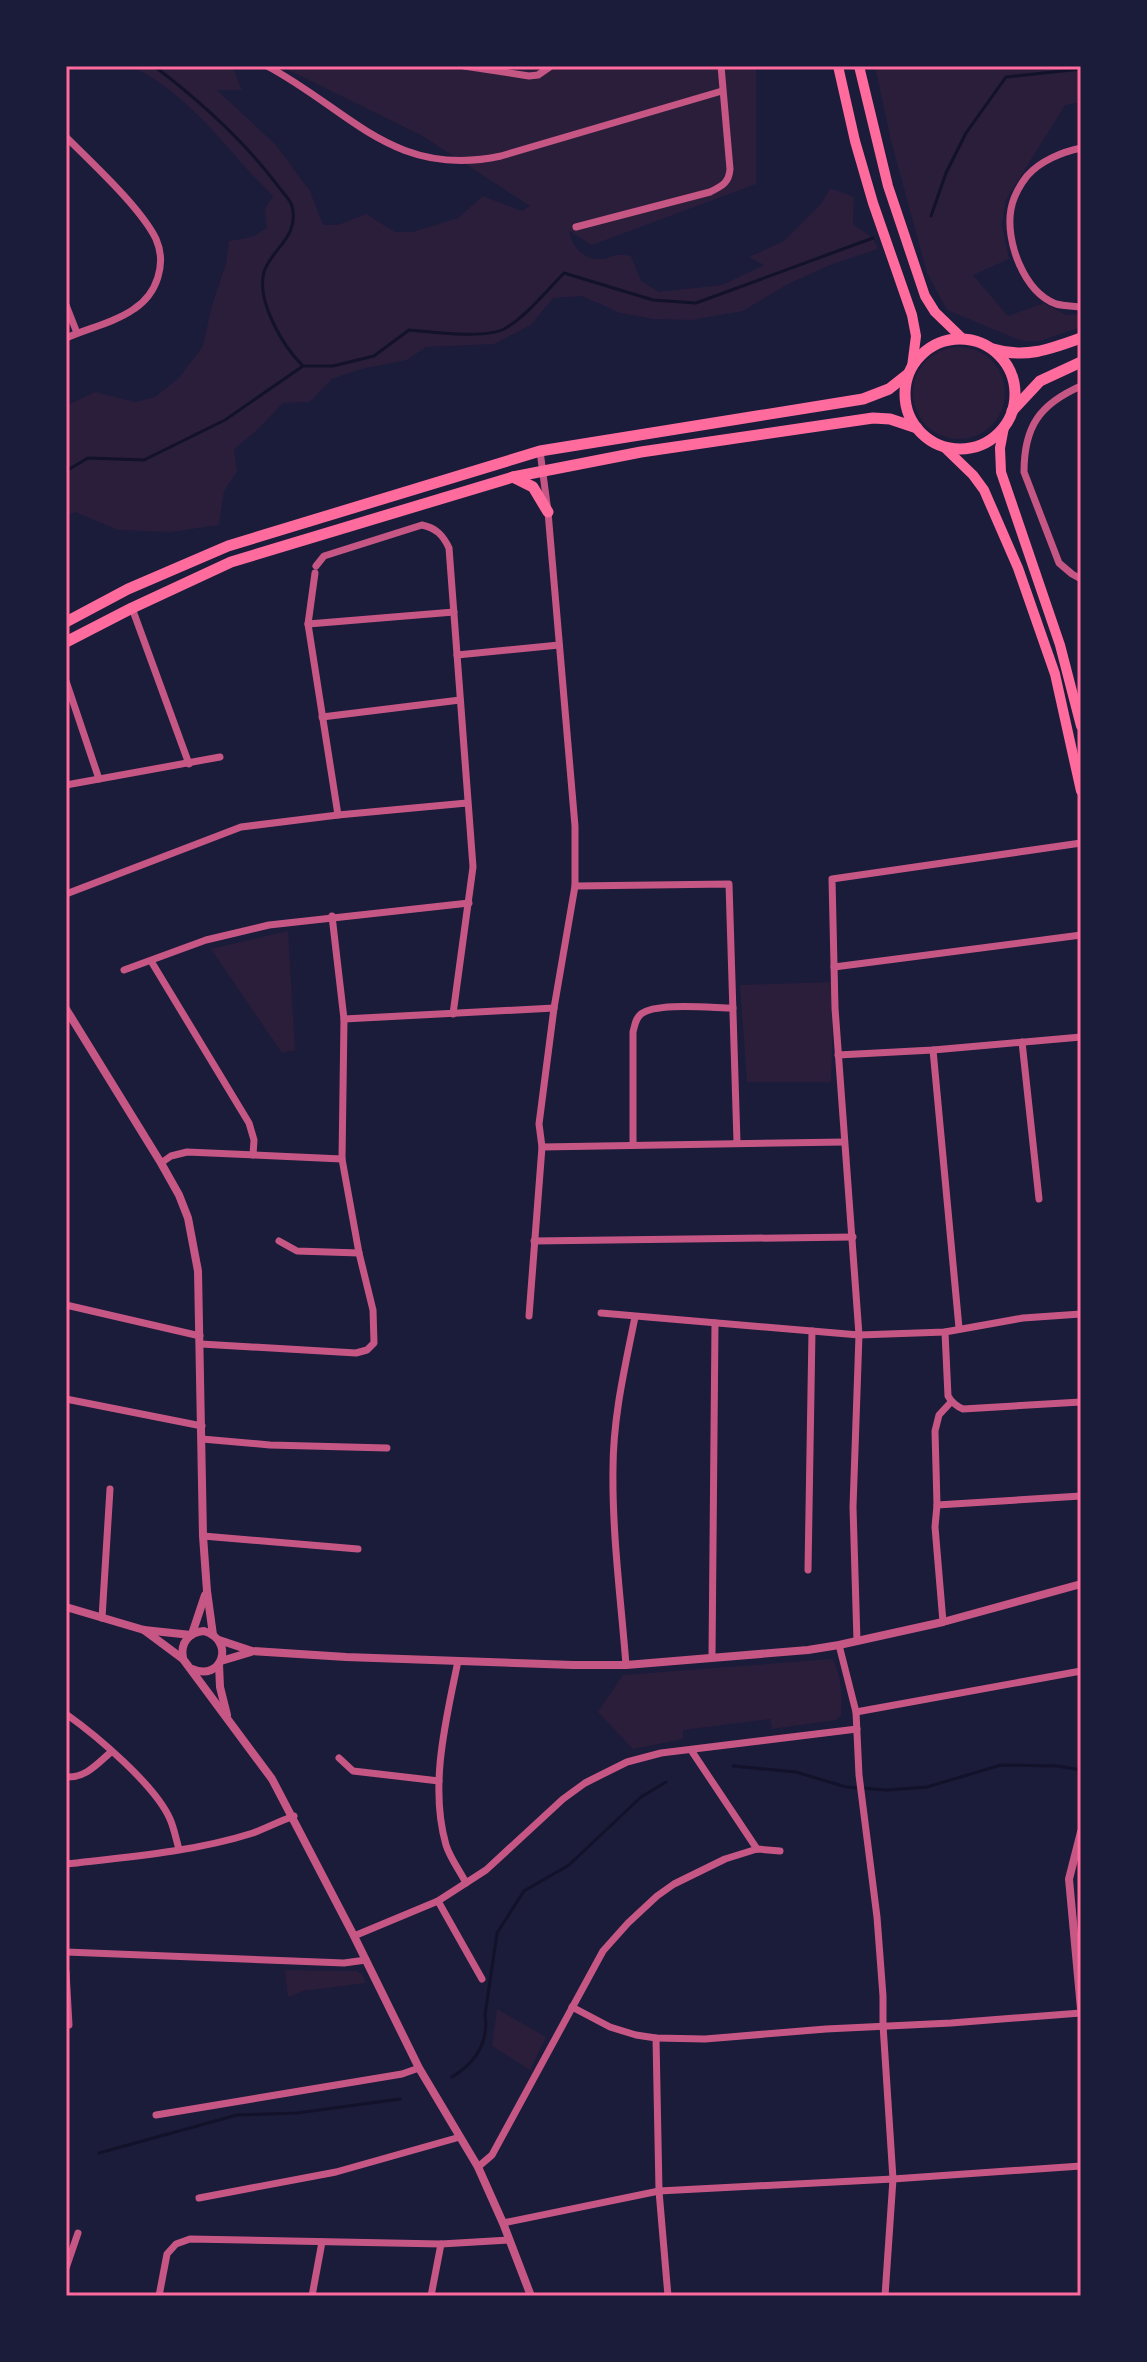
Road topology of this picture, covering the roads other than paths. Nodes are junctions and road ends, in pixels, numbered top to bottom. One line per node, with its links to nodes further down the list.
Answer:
1 (267, 66): 7 (street)
2 (464, 66): 3 (street)
3 (551, 66)
4 (721, 66): 7 (street)
5 (859, 66): 16 (main road)
6 (838, 68): 19 (main road)
7 (722, 91): 10 (street)
8 (66, 137): 13 (street)
9 (1081, 148): 12 (street)
10 (576, 227)
11 (66, 305): 13 (street)
12 (1081, 307)
13 (77, 333): 14 (street)
14 (66, 338)
15 (1081, 338): 17 (highway)
16 (963, 339): 17 (highway); 19 (highway)
17 (989, 347): 21 (highway)
18 (1081, 362): 21 (highway)
19 (910, 371): 23 (highway); 25 (highway)
20 (1081, 386): 29 (street)
21 (1012, 411): 22 (highway)
22 (1004, 427): 24 (highway); 38 (main road)
23 (917, 428): 24 (highway); 26 (highway)
24 (944, 447): 46 (main road)
25 (540, 451): 26 (street); 32 (highway)
26 (542, 471): 27 (highway); 28 (street)
27 (513, 477): 28 (highway); 30 (highway)
28 (548, 512): 35 (street)
29 (1081, 579)
30 (132, 608): 34 (highway); 43 (street)
31 (454, 612): 33 (street); 33 (street); 36 (street)
32 (66, 622)
33 (308, 624): 40 (street)
34 (66, 642)
35 (559, 645): 36 (street); 50 (street)
36 (457, 655): 39 (street)
37 (66, 681): 44 (street)
38 (1078, 697): 41 (main road)
39 (460, 700): 40 (street); 47 (street)
40 (322, 717): 48 (street)
41 (1081, 726)
42 (220, 757): 43 (street)
43 (189, 764): 44 (street)
44 (99, 779): 45 (street)
45 (66, 785)
46 (1081, 791)
47 (467, 803): 48 (street); 52 (street)
48 (338, 815): 51 (street)
49 (1081, 843): 56 (street)
50 (575, 886): 58 (street); 59 (street)
51 (66, 894)
52 (469, 903): 53 (street); 61 (street)
53 (332, 916): 55 (street); 62 (street)
54 (1081, 935): 56 (street)
55 (151, 961): 57 (street); 72 (street)
56 (834, 967): 67 (street)
57 (124, 970)
58 (554, 1008): 61 (street); 71 (street)
59 (733, 1008): 68 (street); 70 (street)
60 (66, 1009): 63 (street)
61 (453, 1014): 62 (street)
62 (344, 1019): 73 (street)
63 (70, 1023): 74 (street)
64 (1081, 1037): 65 (street)
65 (1022, 1042): 66 (street); 75 (street)
66 (933, 1050): 67 (street); 86 (street)
67 (838, 1055): 69 (street)
68 (737, 1142): 69 (street); 70 (street)
69 (844, 1142): 76 (street)
70 (633, 1144): 71 (street)
71 (542, 1147): 78 (street)
72 (253, 1155): 73 (street); 74 (street)
73 (342, 1159): 79 (street)
74 (161, 1163): 90 (street)
75 (1039, 1199)
76 (853, 1237): 78 (street); 89 (street)
77 (279, 1241): 79 (street)
78 (534, 1241): 83 (street)
79 (359, 1253): 90 (street)
80 (66, 1305): 90 (street)
81 (601, 1313): 84 (street)
82 (1081, 1314): 86 (street)
83 (529, 1316)
84 (635, 1317): 85 (street); 118 (street)
85 (715, 1323): 87 (street); 114 (street)
86 (959, 1328): 88 (street)
87 (812, 1331): 89 (street); 102 (street)
88 (945, 1332): 89 (street); 92 (street)
89 (859, 1335): 111 (street)
90 (200, 1340): 94 (street)
91 (66, 1399): 94 (street)
92 (951, 1402): 93 (street); 99 (street)
93 (1081, 1402)
94 (202, 1426): 95 (street)
95 (202, 1439): 96 (street); 100 (street)
96 (387, 1448)
97 (110, 1489): 106 (street)
98 (1081, 1496): 99 (street)
99 (937, 1505): 107 (street)
100 (203, 1536): 101 (street); 104 (street)
101 (358, 1549)
102 (808, 1570)
103 (1081, 1584): 107 (street)
104 (207, 1591): 109 (street); 110 (street)
105 (66, 1607): 106 (street)
106 (102, 1618): 108 (street)
107 (943, 1622): 111 (street)
108 (144, 1630): 109 (street); 115 (street)
109 (191, 1634): 110 (street); 115 (street)
110 (216, 1637): 113 (street); 117 (street)
111 (857, 1641): 112 (street)
112 (839, 1645): 114 (street); 121 (street)
113 (252, 1651): 116 (street); 117 (street)
114 (712, 1657): 118 (street)
115 (183, 1659): 119 (street)
116 (458, 1661): 118 (street); 129 (street)
117 (220, 1663): 119 (street); 123 (street)
118 (626, 1665)
119 (191, 1669): 123 (street)
120 (1081, 1671): 121 (street)
121 (856, 1712): 124 (street)
122 (66, 1714): 126 (street)
123 (227, 1717): 130 (street)
124 (857, 1729): 125 (street); 146 (street)
125 (691, 1750): 133 (street); 136 (street)
126 (111, 1752): 128 (street); 132 (street)
127 (339, 1758): 129 (street)
128 (66, 1777)
129 (439, 1781): 136 (street)
130 (294, 1816): 132 (street); 138 (street)
131 (1081, 1832): 144 (street)
132 (179, 1849): 135 (street)
133 (757, 1849): 134 (street); 143 (street)
134 (780, 1851)
135 (66, 1864)
136 (466, 1883): 137 (street)
137 (438, 1901): 138 (street); 142 (street)
138 (354, 1936): 140 (street)
139 (66, 1952): 140 (street)
140 (366, 1960): 148 (street)
141 (66, 1972): 145 (street)
142 (482, 1979)
143 (572, 2007): 147 (street); 152 (street)
144 (1081, 2011): 146 (street)
145 (69, 2025)
146 (883, 2025): 147 (street); 153 (street)
147 (656, 2038): 154 (street)
148 (419, 2068): 149 (street); 150 (street)
149 (156, 2115)
150 (460, 2137): 152 (street); 155 (street)
151 (1081, 2166): 153 (street)
152 (478, 2167): 156 (street)
153 (893, 2179): 154 (street); 167 (street)
154 (659, 2191): 156 (street); 166 (street)
155 (199, 2198)
156 (503, 2223): 158 (street)
157 (78, 2233): 161 (street)
158 (509, 2240): 160 (street); 165 (street)
159 (322, 2242): 160 (street); 162 (street); 163 (street)
160 (441, 2244): 164 (street)
161 (66, 2268)
162 (159, 2296)
163 (312, 2296)
164 (431, 2296)
165 (531, 2296)
166 (668, 2296)
167 (885, 2296)

